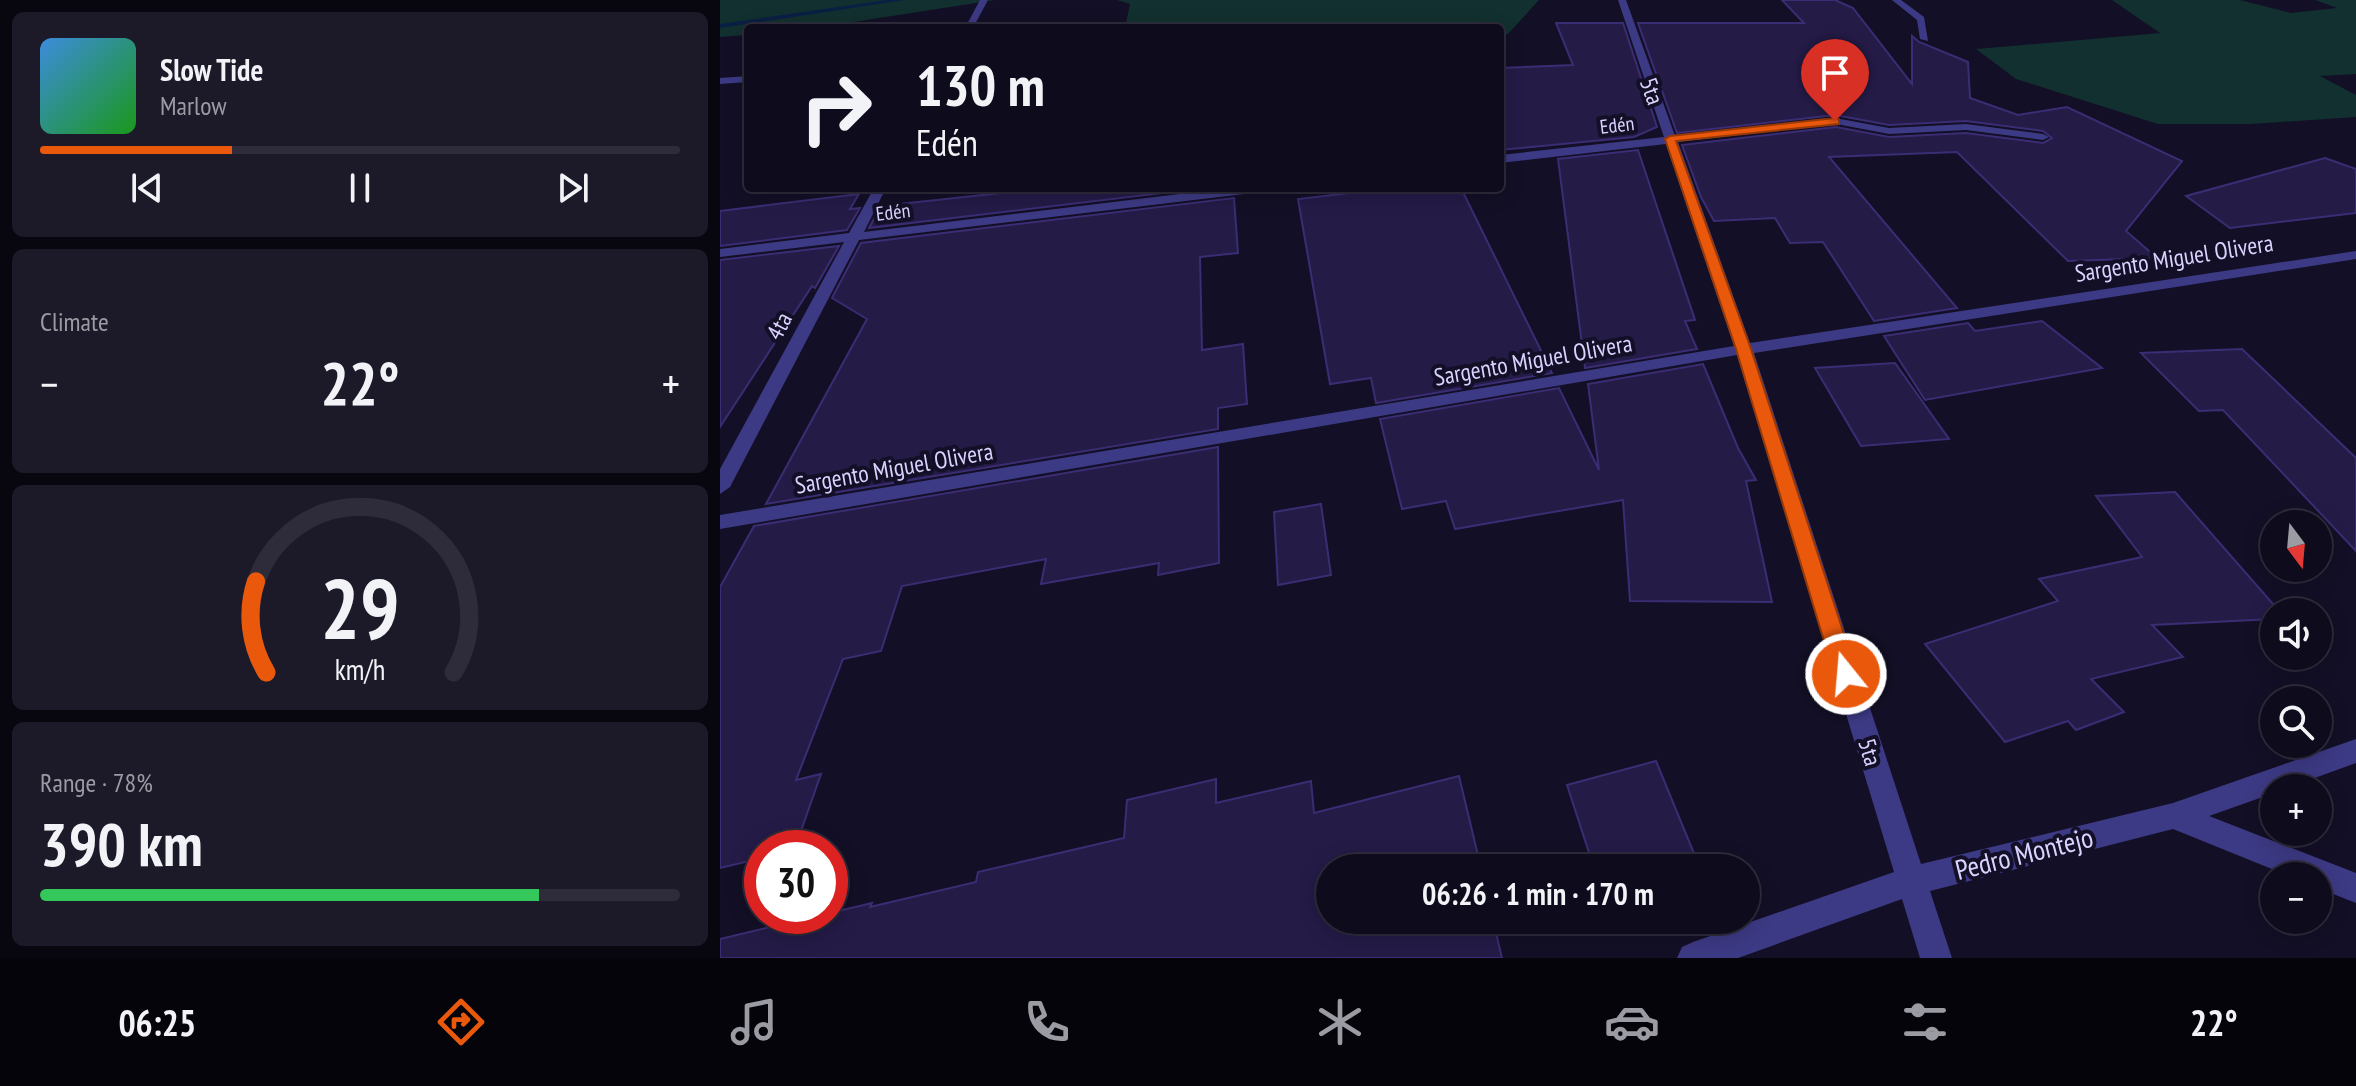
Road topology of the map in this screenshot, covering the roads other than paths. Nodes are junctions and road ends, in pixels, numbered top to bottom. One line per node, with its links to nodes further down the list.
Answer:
1 (984, 0): 4 (street)
2 (1622, 0): 9 (street, 5ta)
3 (1896, 0): 5 (street)
4 (971, 24)
5 (1925, 39)
6 (744, 79): 7 (street)
7 (720, 81)
8 (2043, 137): 9 (street, Edén)
9 (1670, 139): 10 (street, Edén); 16 (street, 5ta)
10 (1504, 159)
11 (878, 192): 13 (street, 4ta)
12 (1228, 192): 13 (street, Edén)
13 (853, 237): 14 (street, Edén); 17 (street, 4ta)
14 (720, 253)
15 (2356, 255): 16 (street, Sargento Miguel Olivera)
16 (1744, 349): 18 (street, Sargento Miguel Olivera); 21 (street, 5ta)
17 (720, 487)
18 (720, 522)
19 (2356, 751): 20 (street, Pedro Montejo)
20 (2173, 816): 21 (street, Pedro Montejo); 22 (street)
21 (1911, 881): 23 (street, Pedro Montejo); 24 (street, 5ta)
22 (2356, 888)
23 (1693, 958)
24 (1936, 958)

